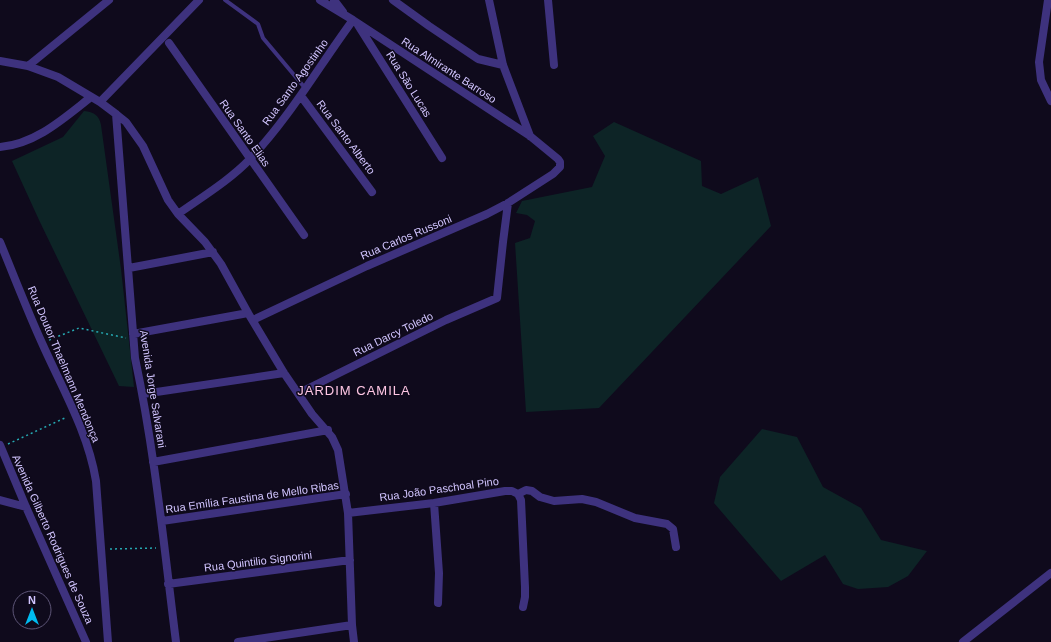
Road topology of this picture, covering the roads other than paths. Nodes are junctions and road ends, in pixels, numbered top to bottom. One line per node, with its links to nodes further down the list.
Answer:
1 (109, 0): 15 (street)
2 (199, 0): 20 (street)
3 (225, 0): 16 (lane)
4 (320, 0): 10 (street, Rua Almirante Barroso)
5 (334, 0): 10 (street)
6 (393, 0): 13 (street)
7 (489, 0): 13 (street)
8 (548, 0): 14 (street)
9 (1048, 0): 19 (street)
10 (352, 20): 16 (street, Rua Santo Agostinho); 22 (street, Rua Almirante Barroso); 24 (street, Rua São Lucas)
11 (169, 43): 25 (street, Rua Santo Elias)
12 (0, 61): 15 (street)
13 (503, 65): 22 (street)
14 (554, 65)
15 (28, 66): 18 (street)
16 (306, 89): 17 (street, Rua Santo Agostinho)
17 (301, 96): 25 (street, Rua Santo Agostinho); 27 (street, Rua Santo Alberto)
18 (91, 97): 20 (street); 23 (street)
19 (1051, 101)
20 (100, 102): 21 (street)
21 (116, 114): 29 (street); 33 (street, Avenida Jorge Salvarani)
22 (530, 136): 26 (street, Rua Almirante Barroso)
23 (0, 147)
24 (442, 158)
25 (250, 159): 29 (street, Rua Santo Agostinho); 30 (street, Rua Santo Elias)
26 (560, 165): 28 (street, Rua Carlos Russoni)
27 (372, 192)
28 (508, 203): 35 (street, Rua Carlos Russoni); 38 (street, Rua Darcy Toledo)
29 (178, 214): 32 (street)
30 (304, 235)
31 (0, 242): 58 (street, Rua Doutor Thaelmann Mendonça)
32 (213, 252): 33 (street); 34 (street)
33 (129, 268): 36 (street, Avenida Jorge Salvarani)
34 (248, 313): 35 (street); 36 (street)
35 (253, 320): 37 (street)
36 (133, 337): 39 (street, Avenida Jorge Salvarani)
37 (284, 373): 38 (street); 39 (street)
38 (299, 393): 40 (street)
39 (143, 394): 42 (street, Avenida Jorge Salvarani)
40 (328, 430): 42 (street); 43 (street)
41 (1, 446): 47 (street, Avenida Gilberto Rodrigues de Souza)
42 (153, 462): 49 (street, Avenida Jorge Salvarani)
43 (346, 494): 48 (street); 49 (street, Rua Emília Faustina de Mello Ribas)
44 (518, 494): 46 (street, Rua João Paschoal Pino); 50 (street, Rua João Paschoal Pino); 55 (street)
45 (0, 500): 47 (street)
46 (434, 503): 48 (street, Rua João Paschoal Pino); 54 (street)
47 (26, 507): 57 (street, Avenida Gilberto Rodrigues de Souza)
48 (348, 513): 51 (street)
49 (162, 521): 53 (street, Avenida Jorge Salvarani)
50 (676, 547)
51 (350, 560): 53 (street, Rua Quintilio Signorini); 56 (street)
52 (1051, 573): 62 (street)
53 (168, 584): 59 (street, Avenida Jorge Salvarani)
54 (438, 603)
55 (523, 607)
56 (352, 625): 60 (street); 61 (street)
57 (86, 642)
58 (108, 642)
59 (176, 642)
60 (238, 642)
61 (354, 642)
62 (963, 642)

